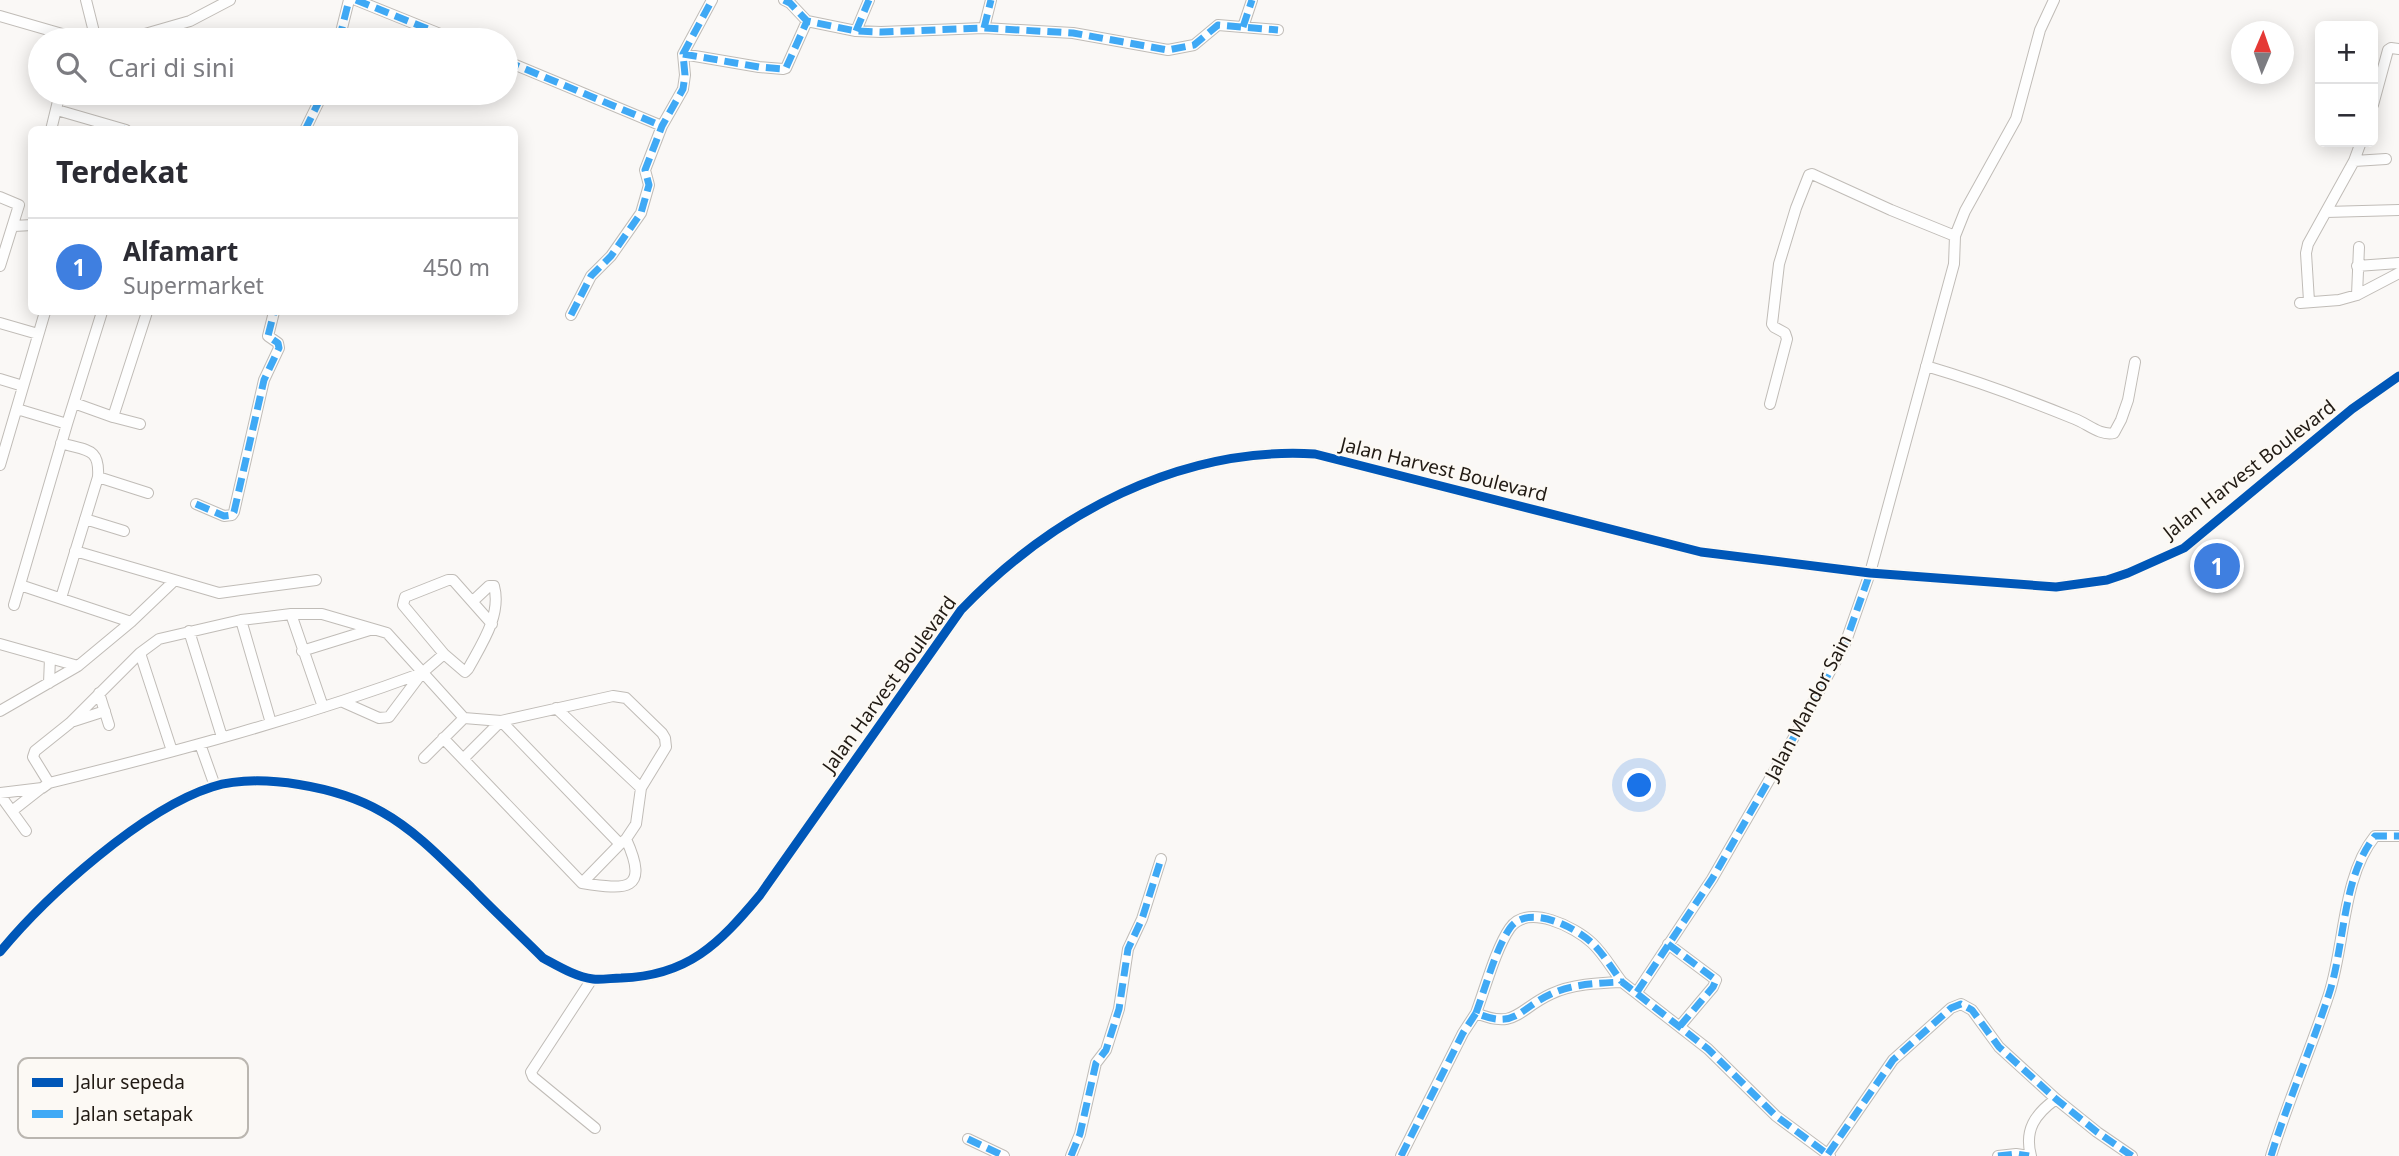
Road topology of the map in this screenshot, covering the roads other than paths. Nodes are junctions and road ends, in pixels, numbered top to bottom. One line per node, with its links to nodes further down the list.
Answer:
1 (86, 0): 15 (street)
2 (230, 0): 16 (street)
3 (349, 0): 17 (street)
4 (356, 0): 18 (street)
5 (712, 0): 23 (street)
6 (784, 0): 12 (street)
7 (869, 0): 21 (street)
8 (990, 0): 19 (street)
9 (1252, 0): 13 (street)
10 (2054, 0): 43 (street, Jalan Mandor Sain)
11 (0, 16): 14 (street)
12 (807, 21): 21 (street); 23 (street)
13 (1243, 27): 19 (street); 20 (street)
14 (37, 28)
15 (93, 28)
16 (166, 28)
17 (342, 28)
18 (425, 28)
19 (984, 29): 21 (street)
20 (1278, 30)
21 (856, 31)
22 (2399, 49): 25 (street)
23 (682, 54): 32 (street)
24 (518, 66): 32 (street)
25 (2378, 87)
26 (58, 105): 28 (street)
27 (317, 105): 31 (street)
28 (57, 110): 29 (street); 30 (street)
29 (52, 126)
30 (112, 126)
31 (307, 126)
32 (662, 126): 54 (street)
33 (2359, 147): 37 (street)
34 (2368, 147): 36 (street)
35 (2386, 159): 36 (street)
36 (2370, 160): 37 (street)
37 (2354, 161): 40 (street)
38 (0, 197): 42 (street)
39 (2399, 210): 40 (street)
40 (2326, 212): 49 (street)
41 (28, 225): 42 (street)
42 (14, 226): 44 (street)
43 (1955, 236): 58 (street, Jalan Mandor Sain); 63 (street)
44 (3, 247): 46 (street)
45 (2359, 247): 47 (street)
46 (0, 266)
47 (2357, 266): 48 (street); 49 (street)
48 (2397, 268): 49 (street)
49 (2357, 295)
50 (44, 315): 56 (street)
51 (101, 315): 62 (street)
52 (146, 315): 65 (street)
53 (273, 315): 73 (street)
54 (571, 316)
55 (0, 323): 56 (street)
56 (37, 334): 61 (street)
57 (2135, 362): 58 (street)
58 (1926, 366): 77 (street, Jalan Mandor Sain)
59 (2399, 376): 77 (street, Jalan Harvest Boulevard)
60 (0, 379): 61 (street)
61 (23, 386): 64 (street)
62 (74, 403): 65 (street); 66 (street)
63 (1770, 404)
64 (17, 409): 66 (street); 68 (street)
65 (113, 416): 67 (street)
66 (67, 424): 69 (street)
67 (140, 424)
68 (5, 431): 70 (street)
69 (61, 443): 71 (street); 80 (street)
70 (0, 465)
71 (98, 477): 72 (street); 74 (street)
72 (148, 493)
73 (196, 504)
74 (85, 519): 75 (street); 76 (street)
75 (124, 531)
76 (75, 551): 79 (street); 81 (street)
77 (1870, 573): 125 (street, Jalan Mandor Sain); 127 (street, Jalan Harvest Boulevard)
78 (316, 580): 79 (street)
79 (174, 582): 86 (street)
80 (20, 585): 81 (street); 83 (street)
81 (61, 598): 86 (street)
82 (473, 601): 87 (street); 87 (street); 94 (street)
83 (14, 604)
84 (291, 614): 85 (street); 88 (street); 91 (street)
85 (241, 620): 89 (street); 107 (street)
86 (131, 622): 95 (street)
87 (492, 624): 94 (street)
88 (374, 628): 91 (street); 96 (street)
89 (189, 631): 92 (street); 109 (street)
90 (0, 644): 93 (street)
91 (302, 651): 100 (street)
92 (140, 653): 98 (street); 112 (street)
93 (50, 658): 95 (street); 97 (street)
94 (438, 659): 96 (street)
95 (78, 666): 97 (street)
96 (422, 673): 99 (street); 99 (street); 104 (street)
97 (49, 683): 101 (street)
98 (99, 693): 103 (street); 106 (street)
99 (343, 702): 100 (street)
100 (323, 707): 107 (street)
101 (2, 708)
102 (556, 708): 105 (street); 117 (street); 117 (street)
103 (105, 711): 106 (street); 108 (street)
104 (464, 718): 105 (street); 110 (street)
105 (501, 721): 114 (street); 122 (street)
106 (70, 723): 115 (street)
107 (271, 723): 109 (street)
108 (109, 725)
109 (222, 737): 111 (street)
110 (443, 738): 113 (street); 114 (street)
111 (200, 744): 112 (street); 116 (street)
112 (172, 751): 115 (street)
113 (424, 758)
114 (463, 759): 124 (street)
115 (46, 786): 118 (street); 119 (street)
116 (215, 786): 126 (street, Jalan Harvest Boulevard); 127 (street, Jalan Harvest Boulevard)
117 (640, 788): 122 (street)
118 (0, 794): 119 (street)
119 (12, 811): 120 (street)
120 (26, 831)
121 (2399, 836): 142 (street)
122 (623, 842): 124 (street); 124 (street)
123 (1161, 859): 137 (street)
124 (582, 883)
125 (1668, 944): 129 (street, Jalan Mandor Sain); 131 (street)
126 (0, 952)
127 (592, 979): 133 (street)
128 (1622, 982): 129 (street); 130 (street); 130 (street)
129 (1637, 992): 131 (street)
130 (1476, 1013): 138 (street)
131 (1680, 1026): 135 (street)
132 (2056, 1098): 135 (street); 140 (street); 141 (street)
133 (596, 1128)
134 (968, 1139): 136 (street)
135 (1829, 1155)
136 (1004, 1156)
137 (1071, 1156)
138 (1401, 1156)
139 (1997, 1156): 140 (street)
140 (2030, 1156)
141 (2132, 1156)
142 (2271, 1156)

